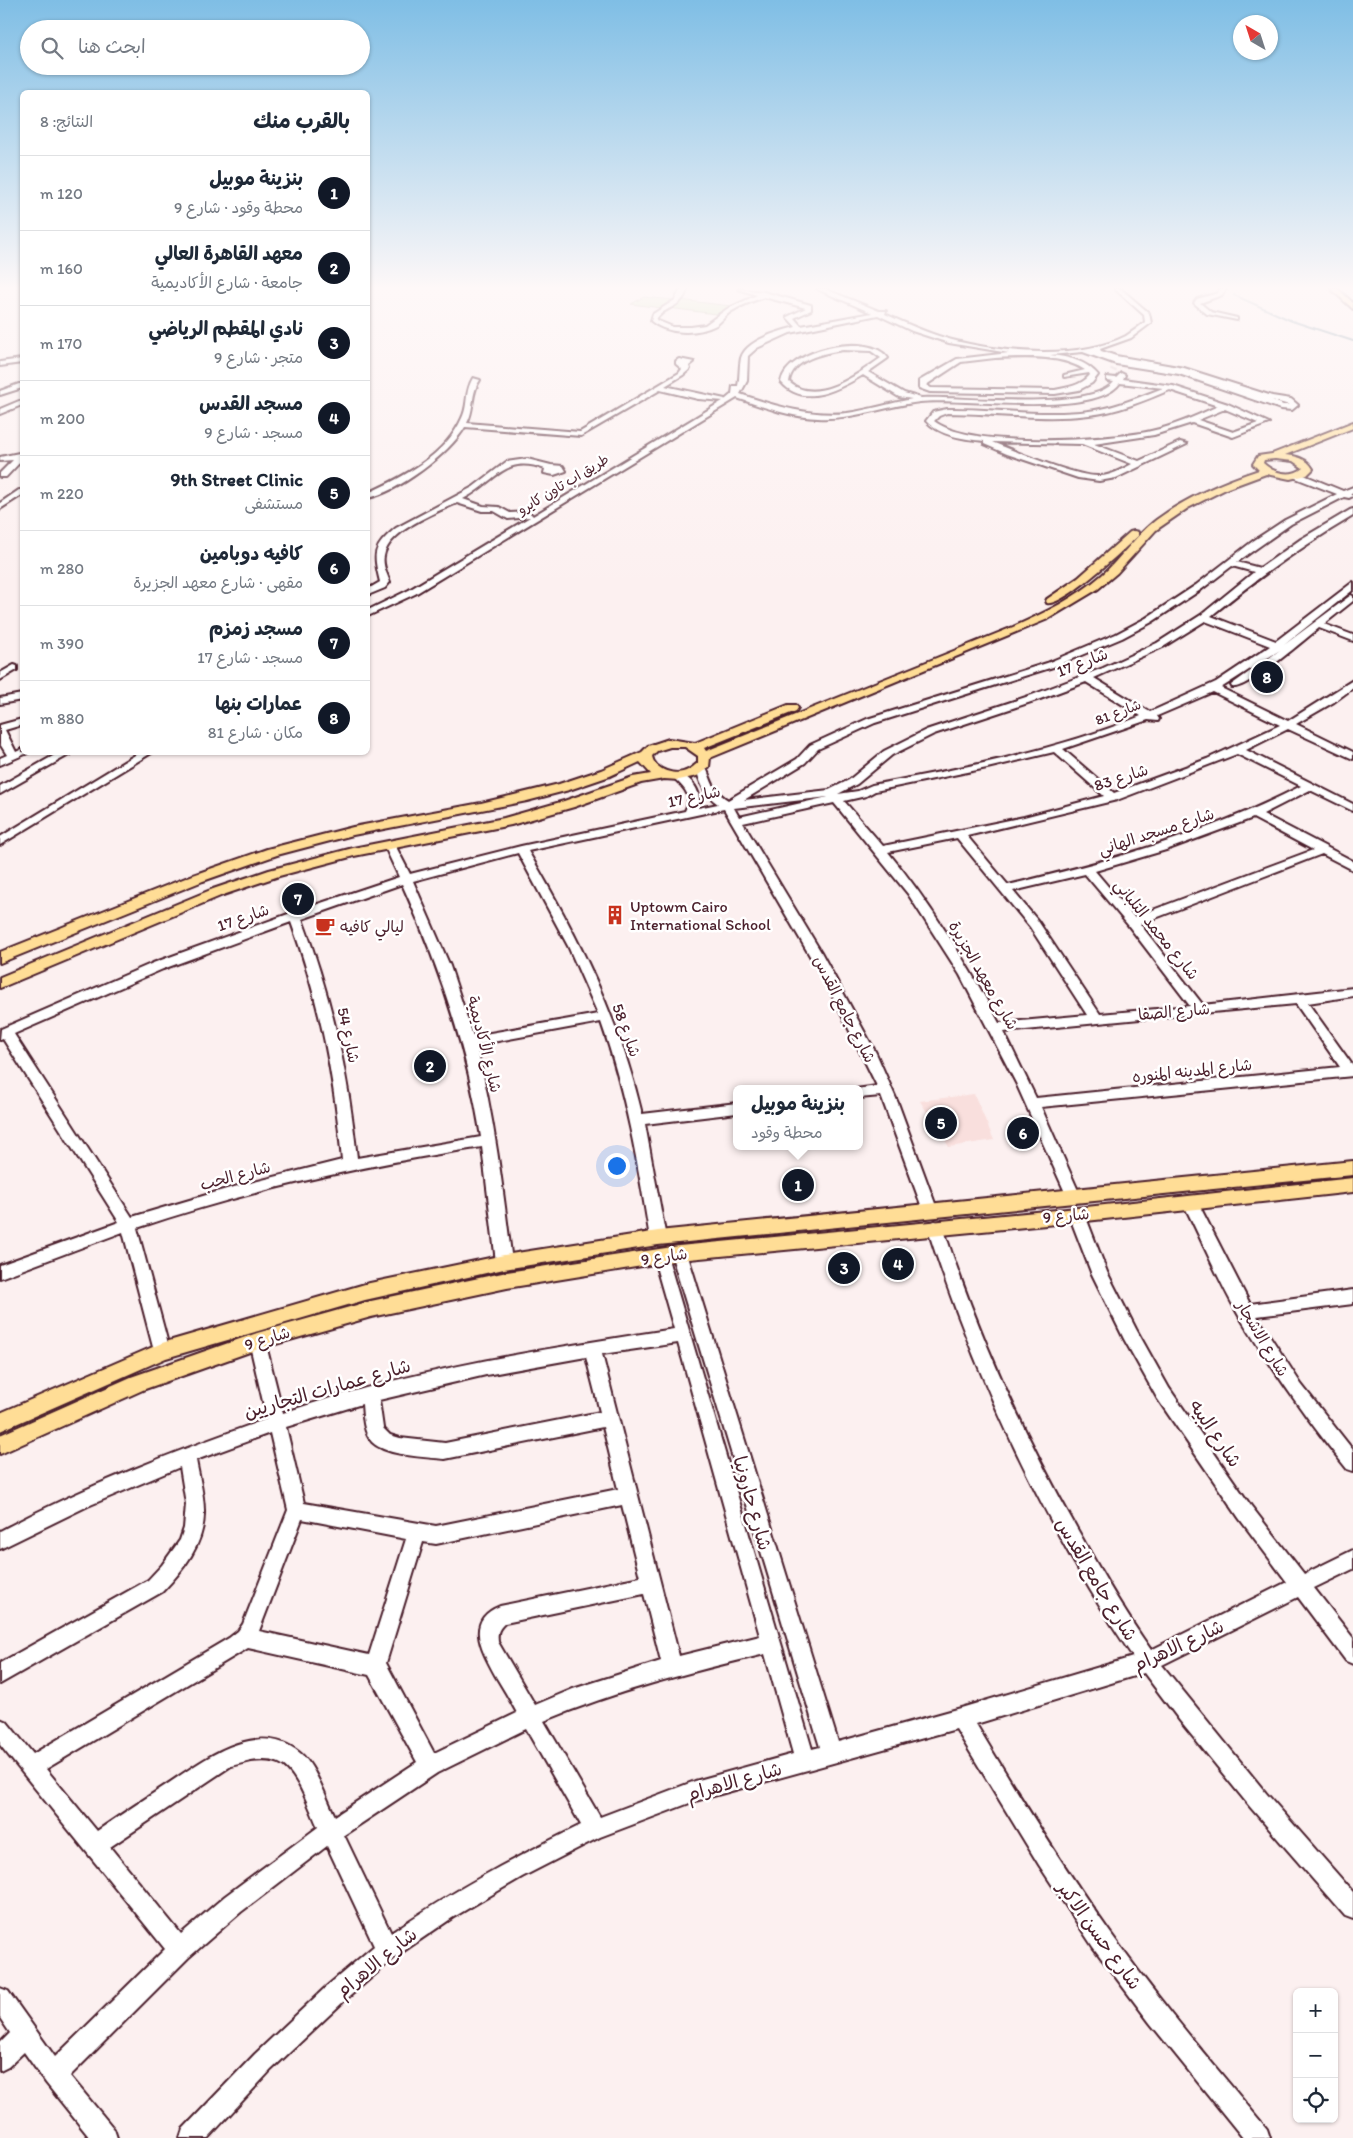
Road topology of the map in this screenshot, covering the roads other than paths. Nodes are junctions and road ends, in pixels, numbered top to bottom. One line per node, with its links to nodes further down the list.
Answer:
1 (470, 389): 28 (street)
2 (656, 389): 28 (street)
3 (667, 389): 17 (street)
4 (796, 389): 5 (street)
5 (827, 389)
6 (890, 389): 18 (street)
7 (926, 389): 16 (street)
8 (1074, 389): 16 (street)
9 (1098, 389): 16 (street)
10 (1109, 389): 16 (street)
11 (1168, 389): 25 (street)
12 (1172, 389): 23 (street)
13 (1232, 389): 14 (street)
14 (1243, 389)
15 (737, 390): 18 (street); 20 (street); 21 (street, طريق اب تاون كايرو)
16 (1059, 395): 19 (street)
17 (703, 398): 21 (street); 21 (street)
18 (904, 399): 19 (street); 20 (street); 25 (street)
19 (918, 399): 25 (street)
20 (750, 400): 21 (street)
21 (720, 403): 33 (street, طريق اب تاون كايرو); 38 (street, طريق اب تاون كايرو)
22 (20, 404): 24 (street)
23 (1225, 406): 26 (street); 26 (street)
24 (2, 409)
25 (939, 413): 31 (street)
26 (1191, 420): 29 (street)
27 (1353, 424): 35 (main road)
28 (462, 425): 49 (street)
29 (1153, 433): 32 (street); 40 (street)
30 (1353, 433): 39 (main road)
31 (986, 439): 32 (street); 40 (street)
32 (1082, 442): 40 (street)
33 (639, 448): 38 (street); 43 (street, طريق اب تاون كايرو)
34 (20, 456): 37 (street)
35 (1275, 456): 39 (main road); 42 (main road)
36 (20, 458): 45 (street)
37 (0, 459)
38 (632, 459): 46 (street, طريق اب تاون كايرو)
39 (1295, 459): 44 (main road)
40 (1139, 464)
41 (550, 468): 50 (street)
42 (1262, 468): 44 (main road); 88 (main road); 100 (main road)
43 (596, 474): 46 (street); 54 (street, طريق اب تاون كايرو)
44 (1301, 474): 47 (street)
45 (3, 475)
46 (586, 488): 59 (street, طريق اب تاون كايرو)
47 (1351, 492): 60 (street)
48 (20, 493): 51 (street)
49 (370, 495)
50 (457, 500): 53 (street); 64 (street)
51 (0, 507)
52 (1353, 512): 55 (street, شارع 17)
53 (504, 514): 54 (street); 56 (street)
54 (528, 514): 56 (street, طريق اب تاون كايرو)
55 (1339, 520): 57 (street); 61 (street, شارع 17)
56 (512, 524): 58 (street, طريق اب تاون كايرو)
57 (1353, 525)
58 (477, 546): 59 (street); 62 (street, طريق اب تاون كايرو)
59 (466, 560): 67 (street, طريق اب تاون كايرو)
60 (1232, 563): 61 (street); 107 (street)
61 (1261, 571): 70 (street, شارع 17)
62 (430, 574): 67 (street); 68 (street, طريق اب تاون كايرو)
63 (1353, 584): 65 (street, شارع 81)
64 (370, 591)
65 (1335, 599): 66 (street); 73 (street, شارع 81)
66 (1349, 600): 71 (street, شارع 81)
67 (396, 601): 69 (street, طريق اب تاون كايرو)
68 (370, 605)
69 (370, 612)
70 (1204, 617): 73 (street); 77 (street, شارع 17)
71 (1319, 625): 72 (street); 74 (street, شارع 81)
72 (1353, 638)
73 (1276, 645): 74 (street); 79 (street, شارع 81)
74 (1288, 649): 79 (street, شارع 81)
75 (14, 668): 76 (street)
76 (0, 677)
77 (1087, 678): 84 (street); 105 (street, شارع 17)
78 (1353, 683): 80 (street, شارع 83)
79 (1221, 688): 84 (street, شارع 81); 86 (street)
80 (1341, 694): 82 (street); 86 (street, شارع 83)
81 (20, 697): 83 (street)
82 (1353, 699)
83 (0, 701)
84 (1154, 719): 91 (street, شارع 81)
85 (20, 723): 87 (street)
86 (1293, 723): 89 (street); 90 (street, شارع 83); 97 (street)
87 (0, 729): 98 (street)
88 (694, 747): 96 (main road); 100 (main road)
89 (1353, 748)
90 (1238, 750): 103 (street); 106 (street, شارع 83)
91 (1061, 752): 105 (street, شارع 81); 106 (street)
92 (20, 754): 98 (street)
93 (50, 755): 102 (street)
94 (64, 755): 104 (street)
95 (143, 755): 113 (street)
96 (646, 755): 101 (main road); 126 (main road)
97 (1353, 756)
98 (14, 757): 99 (street)
99 (0, 762)
100 (703, 762): 101 (main road); 107 (street)
101 (670, 775): 109 (street); 115 (main road)
102 (0, 783)
103 (1310, 786): 108 (street); 110 (street, شارع مسجد الهاني)
104 (0, 791)
105 (834, 797): 107 (street, شارع 17); 111 (street, شارع 81); 118 (street, شارع معهد الجزيرة)
106 (1113, 798): 112 (street, شارع 83)
107 (727, 805): 109 (street, شارع 17); 111 (street)
108 (1353, 808)
109 (688, 814): 117 (street, شارع 17)
110 (1255, 814): 119 (street); 121 (street, شارع مسجد الهاني)
111 (736, 821): 137 (street, شارع جامع القدس)
112 (960, 835): 118 (street, شارع 83); 123 (street)
113 (11, 836): 114 (street); 116 (street)
114 (0, 842)
115 (390, 845): 122 (street, شارع الأكاديمية); 127 (main road)
116 (0, 847)
117 (522, 848): 122 (street, شارع 17); 131 (street, شارع 58)
118 (879, 850): 133 (street, شارع معهد الجزيرة)
119 (1322, 850): 120 (street); 125 (street)
120 (1353, 866)
121 (1088, 870): 123 (street, شارع مسجد الهاني); 125 (street, شارع محمد التلباني)
122 (406, 879): 124 (street, شارع 17); 135 (street, شارع الأكاديمية)
123 (1006, 889): 132 (street)
124 (295, 916): 134 (street, شارع 17); 143 (street, شارع 54)
125 (1132, 922): 130 (street, شارع محمد التلباني)
126 (0, 958)
127 (0, 983)
128 (1353, 992): 129 (street, شارع الصفا)
129 (1299, 999): 130 (street, شارع الصفا); 136 (street)
130 (1200, 1009): 132 (street, شارع الصفا)
131 (604, 1017): 135 (street); 141 (street, شارع 58)
132 (1095, 1017): 133 (street, شارع الصفا)
133 (996, 1028): 139 (street, شارع معهد الجزيرة)
134 (3, 1034): 150 (street)
135 (468, 1042): 142 (street, شارع الأكاديمية)
136 (1352, 1072): 139 (street, شارع المدينه المنوره)
137 (886, 1090): 138 (street); 148 (street, شارع جامع القدس)
138 (863, 1093)
139 (1034, 1103): 146 (street, شارع معهد الجزيرة)
140 (733, 1108): 141 (street)
141 (636, 1120): 152 (street, شارع 58)
142 (488, 1141): 143 (street, شارع الحب); 153 (street, شارع الأكاديمية)
143 (350, 1164): 150 (street, شارع الحب)
144 (1353, 1168): 146 (main road, شارع 9)
145 (1353, 1184): 147 (main road, شارع 9)
146 (1073, 1195): 148 (main road, شارع 9)
147 (1191, 1203): 149 (main road, شارع 9); 156 (street, شارع الاشجار)
148 (929, 1209): 152 (main road, شارع 9)
149 (1077, 1215): 151 (main road, شارع 9); 174 (street, شارع البيه)
150 (128, 1224): 154 (street, شارع الحب); 160 (street)
151 (934, 1228): 152 (main road, شارع 9); 178 (street, شارع جامع القدس)
152 (666, 1249): 153 (main road, شارع 9); 157 (street, شارع حارونيا); 158 (main road, شارع 9); 185 (street, شارع حارونيا)
153 (504, 1262): 160 (main road, شارع 9)
154 (0, 1272)
155 (1353, 1297): 156 (street)
156 (1245, 1310): 167 (street, شارع الاشجار)
157 (684, 1335): 159 (street, شارع عمارات التجاريين); 176 (street, شارع حارونيا)
158 (257, 1341): 163 (street); 165 (main road, شارع 9)
159 (592, 1348): 161 (street, شارع عمارات التجاريين); 162 (street)
160 (162, 1350): 164 (main road, شارع 9)
161 (370, 1394): 162 (street); 163 (street, شارع عمارات التجاريين)
162 (609, 1418): 168 (street)
163 (277, 1421): 166 (street, شارع عمارات التجاريين); 169 (street)
164 (0, 1422)
165 (0, 1445)
166 (187, 1456): 171 (street, شارع عمارات التجاريين); 181 (street)
167 (1353, 1463)
168 (629, 1495): 170 (street); 173 (street)
169 (297, 1510): 170 (street); 175 (street)
170 (417, 1534): 179 (street)
171 (0, 1540)
172 (1353, 1559): 174 (street, شارع الاهرام)
173 (651, 1584): 180 (street); 182 (street)
174 (1300, 1585): 177 (street, شارع البيه); 178 (street, شارع الاهرام)
175 (245, 1638): 179 (street); 188 (street)
176 (771, 1643): 180 (street); 186 (street, شارع حارونيا)
177 (1353, 1654)
178 (1148, 1662): 183 (street, شارع الاهرام); 192 (street, شارع جامع القدس)
179 (375, 1666): 187 (street)
180 (672, 1667): 182 (street)
181 (0, 1674)
182 (530, 1717): 187 (street); 189 (street)
183 (961, 1718): 185 (street, شارع الاهرام); 201 (street, شارع حسن الاكبر)
184 (0, 1729): 188 (street)
185 (832, 1754): 186 (street, شارع الاهرام)
186 (805, 1761): 189 (street, شارع الاهرام)
187 (430, 1766): 190 (street)
188 (31, 1767): 191 (street)
189 (595, 1829): 193 (street, شارع الاهرام)
190 (330, 1831): 191 (street); 193 (street); 194 (street)
191 (94, 1845): 194 (street)
192 (1353, 1908)
193 (387, 1949): 200 (street, شارع الاهرام)
194 (180, 1950): 198 (street)
195 (0, 1999): 196 (street)
196 (24, 2034): 197 (street); 198 (street)
197 (0, 2059)
198 (54, 2075): 199 (street)
199 (105, 2138)
200 (192, 2138)
201 (1258, 2138)

